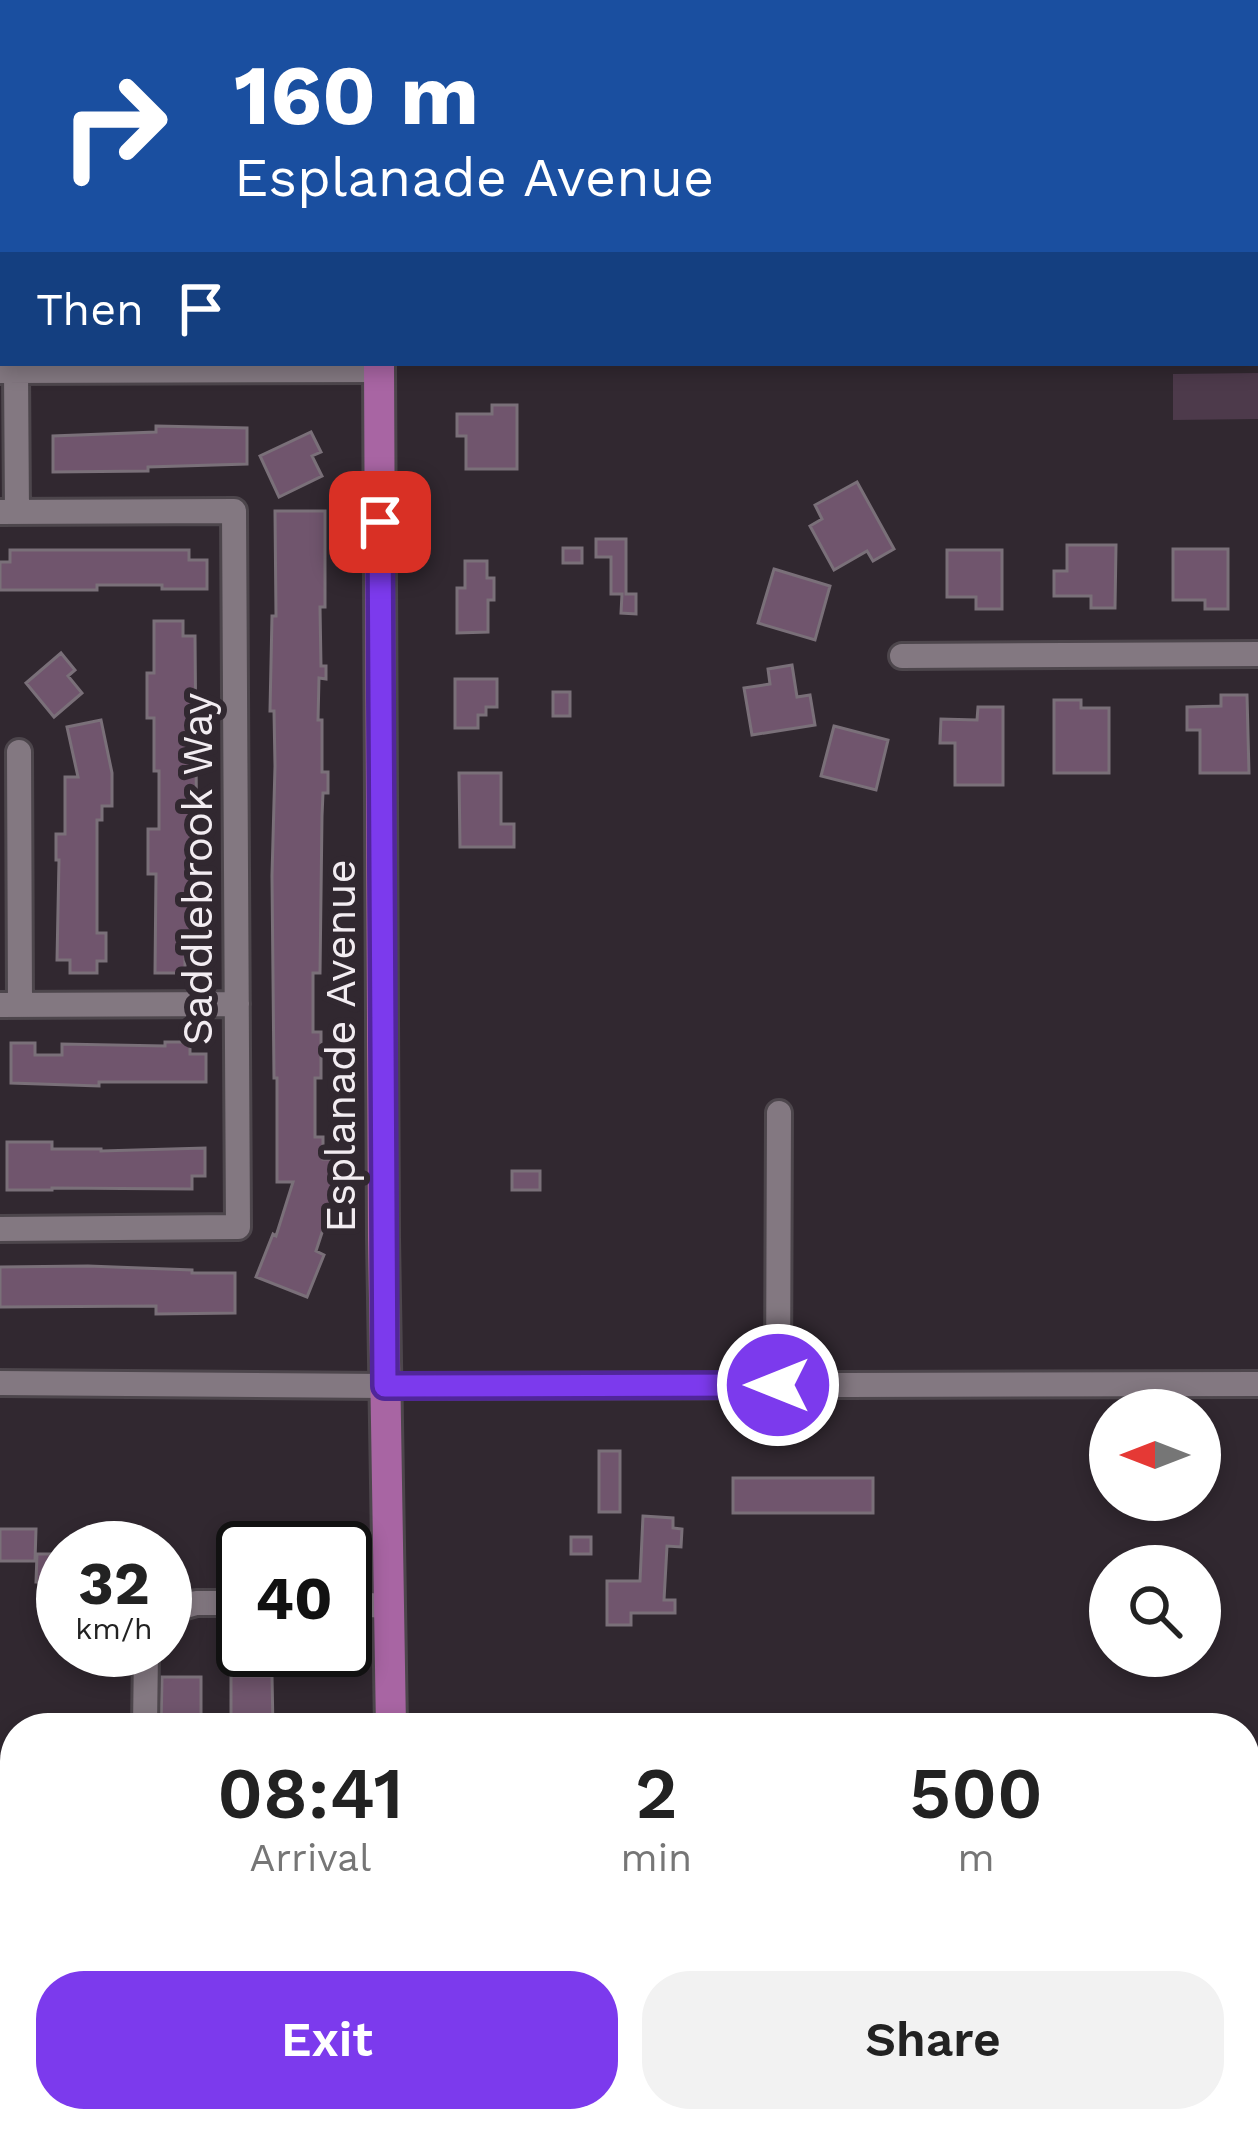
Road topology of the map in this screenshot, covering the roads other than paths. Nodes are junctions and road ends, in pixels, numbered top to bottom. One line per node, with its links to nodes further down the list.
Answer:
1 (379, 366): 2 (street); 14 (main road, Esplanade Avenue)
2 (8, 371): 3 (street)
3 (9, 512): 7 (street, Saddlebrook Way)
4 (1258, 654): 5 (street)
5 (902, 656)
6 (19, 752): 8 (street)
7 (237, 1004): 8 (street); 10 (street, Saddlebrook Way)
8 (10, 1005)
9 (779, 1113): 13 (street)
10 (0, 1229)
11 (0, 1383): 14 (street)
12 (1258, 1384): 13 (street)
13 (778, 1385): 14 (street)
14 (385, 1386): 16 (main road, Esplanade Avenue)
15 (372, 1605): 16 (street)
16 (390, 1606): 19 (main road, Esplanade Avenue)
17 (146, 1677): 18 (street)
18 (145, 1713)
19 (391, 1713)

